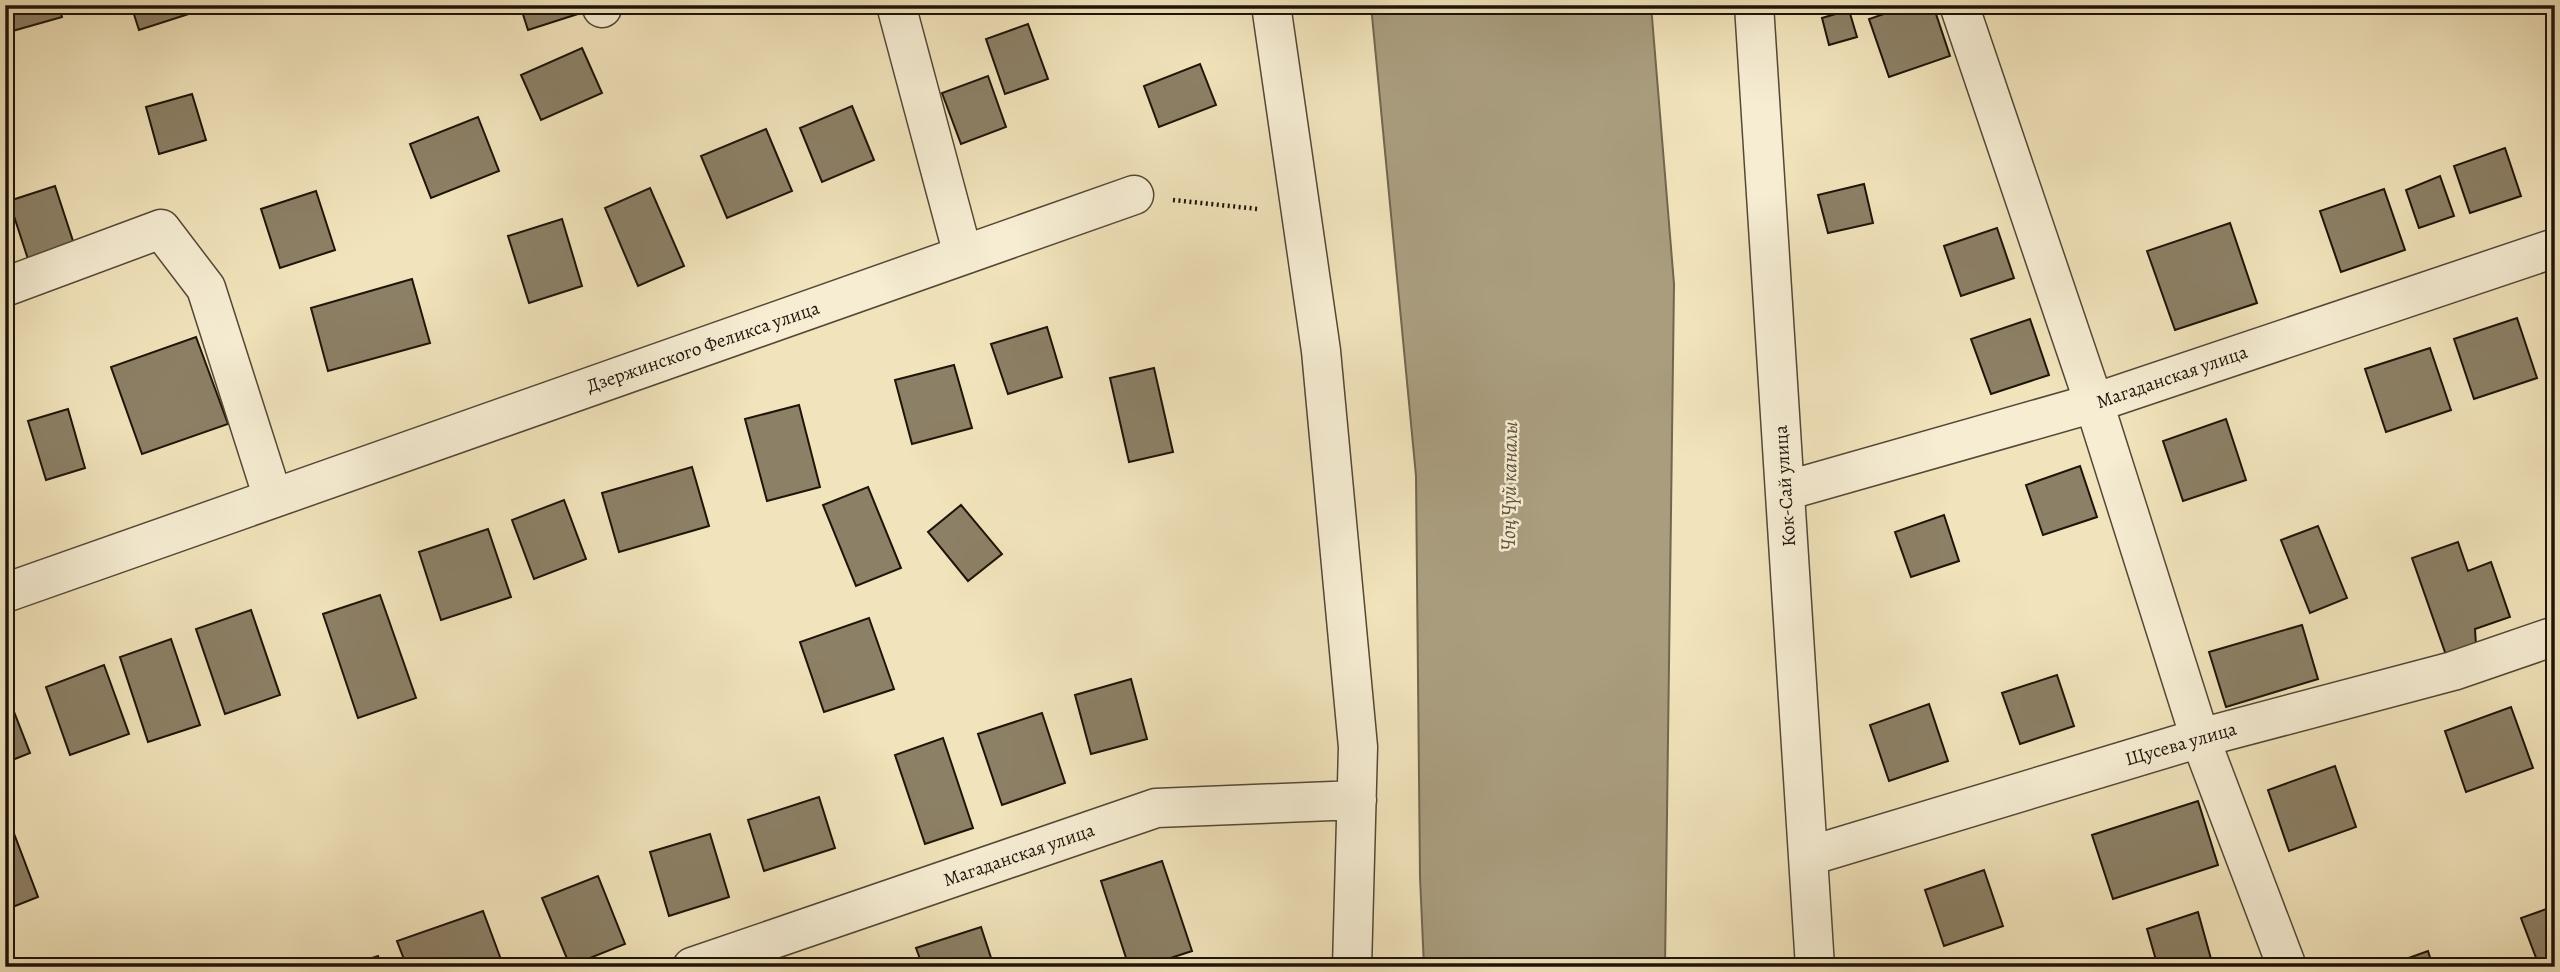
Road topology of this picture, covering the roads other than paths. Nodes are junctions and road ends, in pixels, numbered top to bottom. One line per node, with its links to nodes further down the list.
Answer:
1 (895, 5): 7 (street)
2 (1271, 5): 15 (street)
3 (1754, 5): 10 (street, Кок-Сай улица)
4 (1959, 5): 9 (street)
5 (1133, 195): 7 (street, Дзержинского Феликса улица)
6 (2555, 248): 9 (street, Магаданская улица)
7 (963, 255): 11 (street, Дзержинского Феликса улица)
8 (5, 287): 11 (street)
9 (2094, 403): 10 (street, Магаданская улица); 14 (street)
10 (1786, 491): 16 (street, Кок-Сай улица)
11 (273, 498): 12 (street, Дзержинского Феликса улица)
12 (5, 593)
13 (2555, 636): 14 (street, Щусева улица)
14 (2200, 738): 16 (street, Щусева улица); 20 (street)
15 (1357, 800): 17 (street, Магаданская улица); 18 (street)
16 (1809, 856): 19 (street, Кок-Сай улица)
17 (692, 967)
18 (1352, 967)
19 (1815, 967)
20 (2287, 967)

